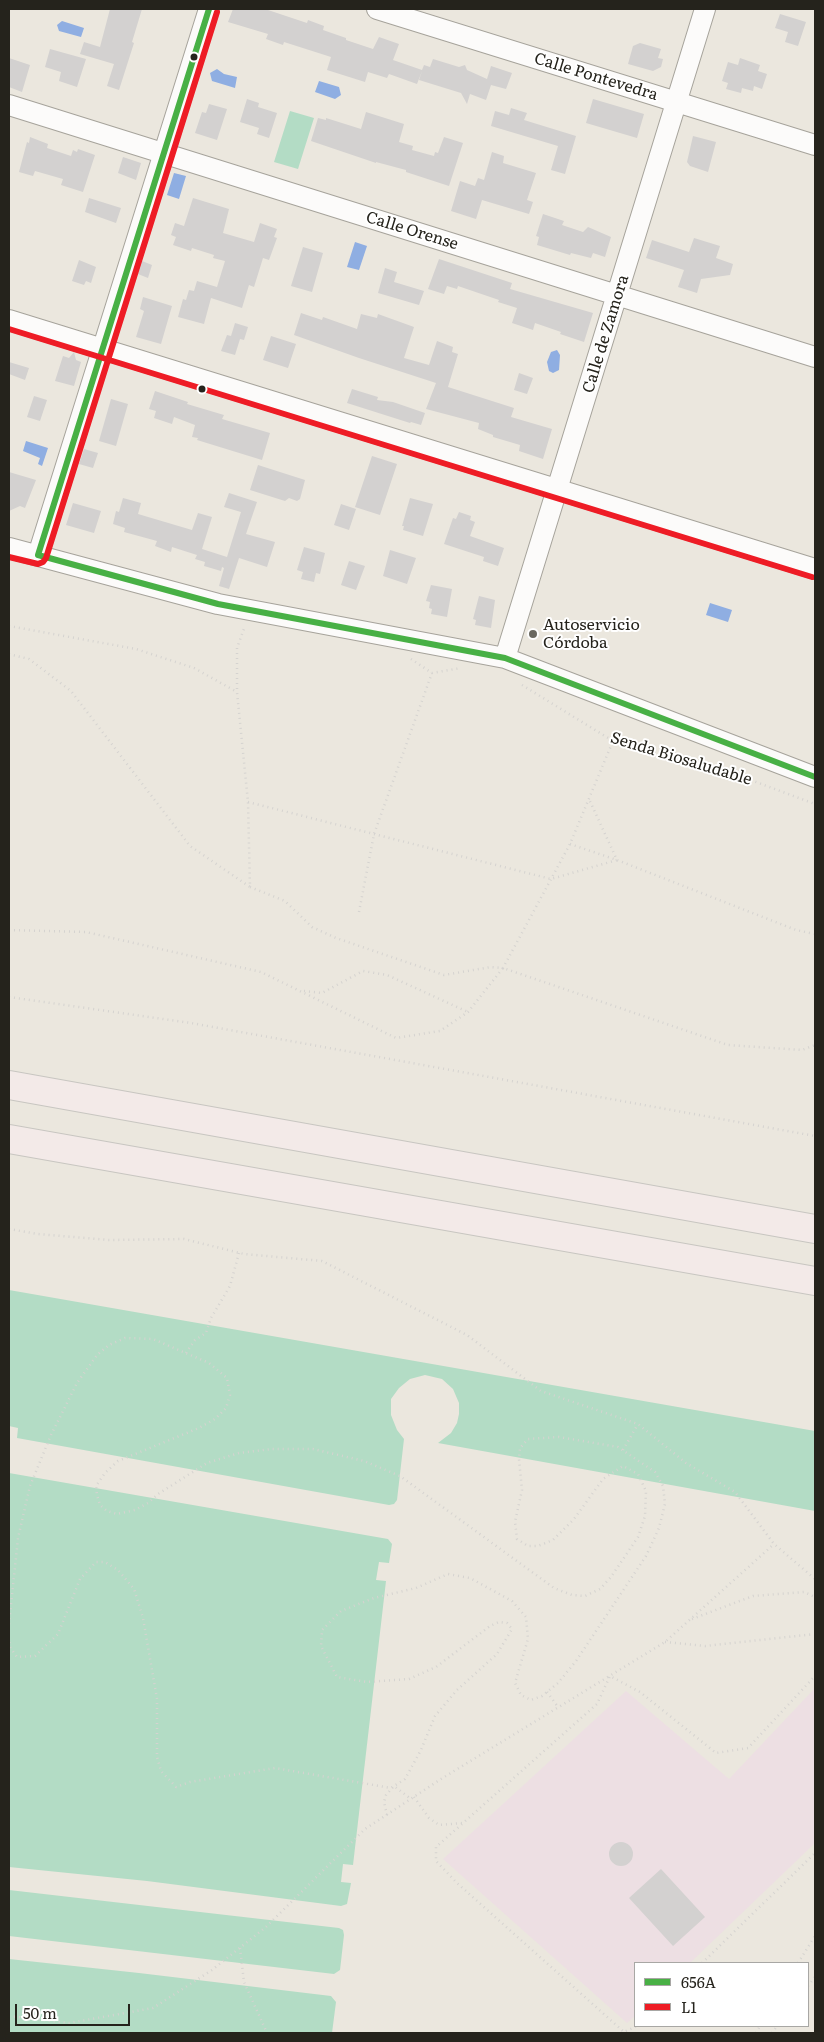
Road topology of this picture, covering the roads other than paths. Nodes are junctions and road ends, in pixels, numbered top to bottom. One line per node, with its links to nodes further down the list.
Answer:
1 (209, 9): 7 (street)
2 (377, 9): 4 (street, Calle Pontevedra)
3 (705, 9): 4 (street, Calle de Zamora)
4 (677, 102): 6 (street, Calle Pontevedra); 8 (street, Calle de Zamora)
5 (9, 105): 7 (street, Calle Orense)
6 (815, 145)
7 (163, 154): 8 (street, Calle Orense); 10 (street)
8 (618, 295): 11 (street, Calle Orense); 12 (street, Calle de Zamora)
9 (9, 320): 10 (street)
10 (102, 350): 12 (street); 14 (street)
11 (815, 357)
12 (558, 489): 15 (street); 16 (street, Calle de Zamora)
13 (9, 548): 14 (street)
14 (38, 555): 16 (street)
15 (815, 570)
16 (505, 658): 17 (street)
17 (815, 777)
18 (9, 1085): 20 (highway)
19 (9, 1139): 21 (highway)
20 (815, 1229)
21 (815, 1281)

